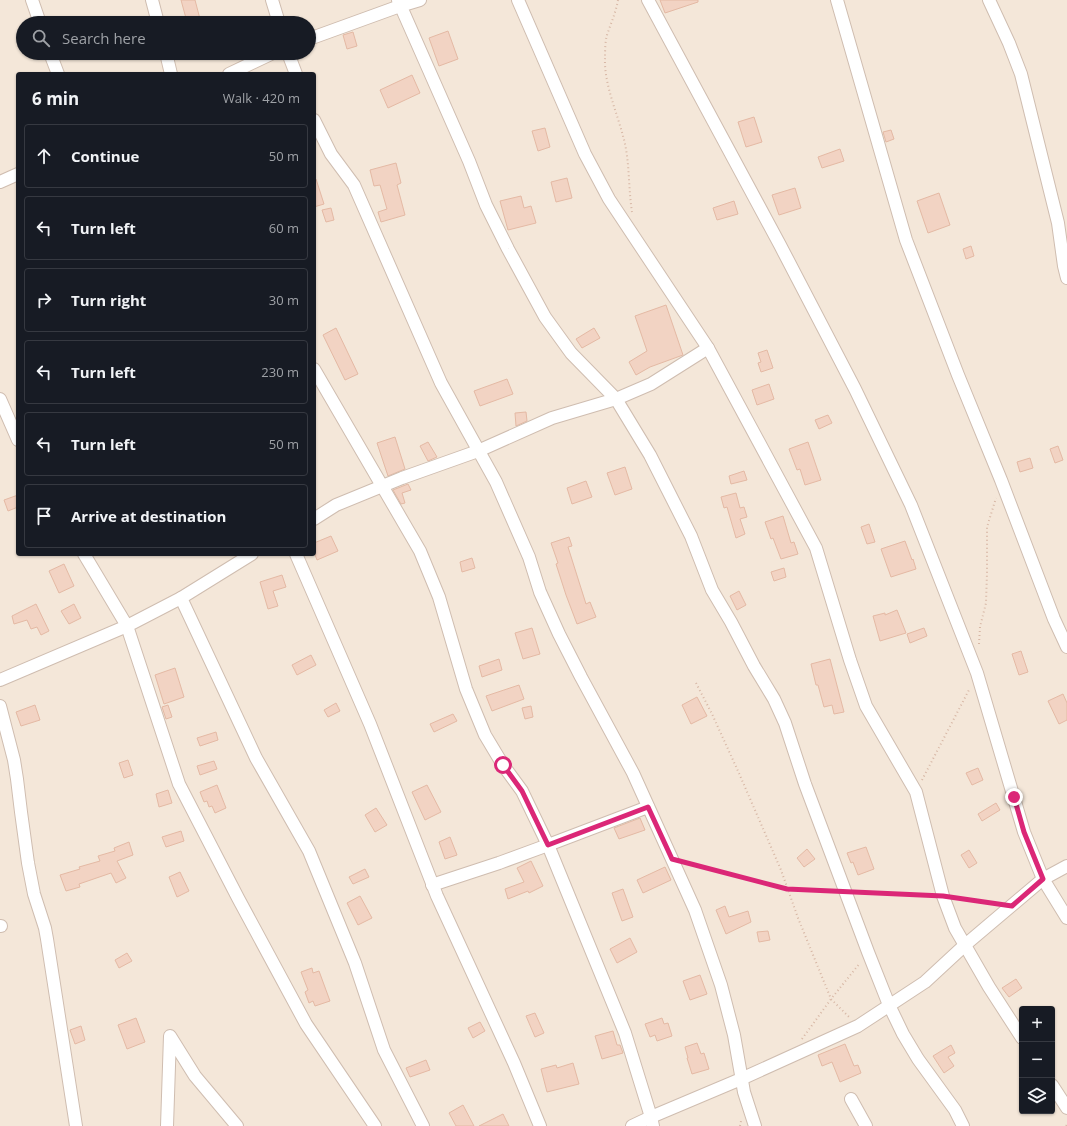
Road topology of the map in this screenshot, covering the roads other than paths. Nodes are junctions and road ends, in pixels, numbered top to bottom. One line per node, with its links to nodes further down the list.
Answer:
1 (32, 0): 10 (street)
2 (152, 0): 11 (street)
3 (272, 0): 12 (street)
4 (420, 0): 9 (street)
5 (518, 0): 26 (street)
6 (648, 0): 45 (street)
7 (837, 0): 39 (street)
8 (989, 0): 25 (street)
9 (399, 3): 13 (street); 29 (street)
10 (38, 16)
11 (156, 16)
12 (276, 16)
13 (316, 36)
14 (53, 60): 18 (street)
15 (168, 60): 19 (street)
16 (258, 60): 20 (street)
17 (291, 60): 21 (street)
18 (57, 72)
19 (171, 72)
20 (233, 72)
21 (295, 72)
22 (316, 124): 31 (street)
23 (16, 175): 24 (street)
24 (0, 182)
25 (1067, 278)
26 (708, 348): 29 (street); 48 (street)
27 (316, 372): 32 (street)
28 (0, 399): 30 (street)
29 (616, 399): 31 (street); 49 (street)
30 (16, 435)
31 (478, 451): 32 (street); 42 (street)
32 (382, 486): 33 (street); 43 (street)
33 (316, 518)
34 (85, 556): 38 (street)
35 (249, 556): 37 (street)
36 (297, 556): 46 (street)
37 (181, 598): 38 (street); 60 (street)
38 (127, 626): 40 (street); 59 (street)
39 (1067, 647)
40 (0, 680)
41 (0, 706): 56 (street)
42 (648, 807): 43 (street); 51 (street)
43 (548, 845): 46 (street); 55 (street)
44 (1067, 866): 45 (street)
45 (1043, 879): 47 (street); 48 (street)
46 (432, 885): 61 (street)
47 (1067, 918)
48 (965, 946): 49 (street); 50 (street)
49 (889, 1006): 51 (street); 65 (street)
50 (1019, 1033)
51 (742, 1079): 55 (street); 63 (street)
52 (1055, 1090): 54 (street)
53 (852, 1099): 64 (street)
54 (1067, 1108)
55 (652, 1122): 62 (street)
56 (76, 1126)
57 (167, 1126): 58 (street)
58 (237, 1126)
59 (375, 1126)
60 (423, 1126)
61 (540, 1126)
62 (632, 1126)
63 (754, 1126)
64 (866, 1126)
65 (964, 1126)

